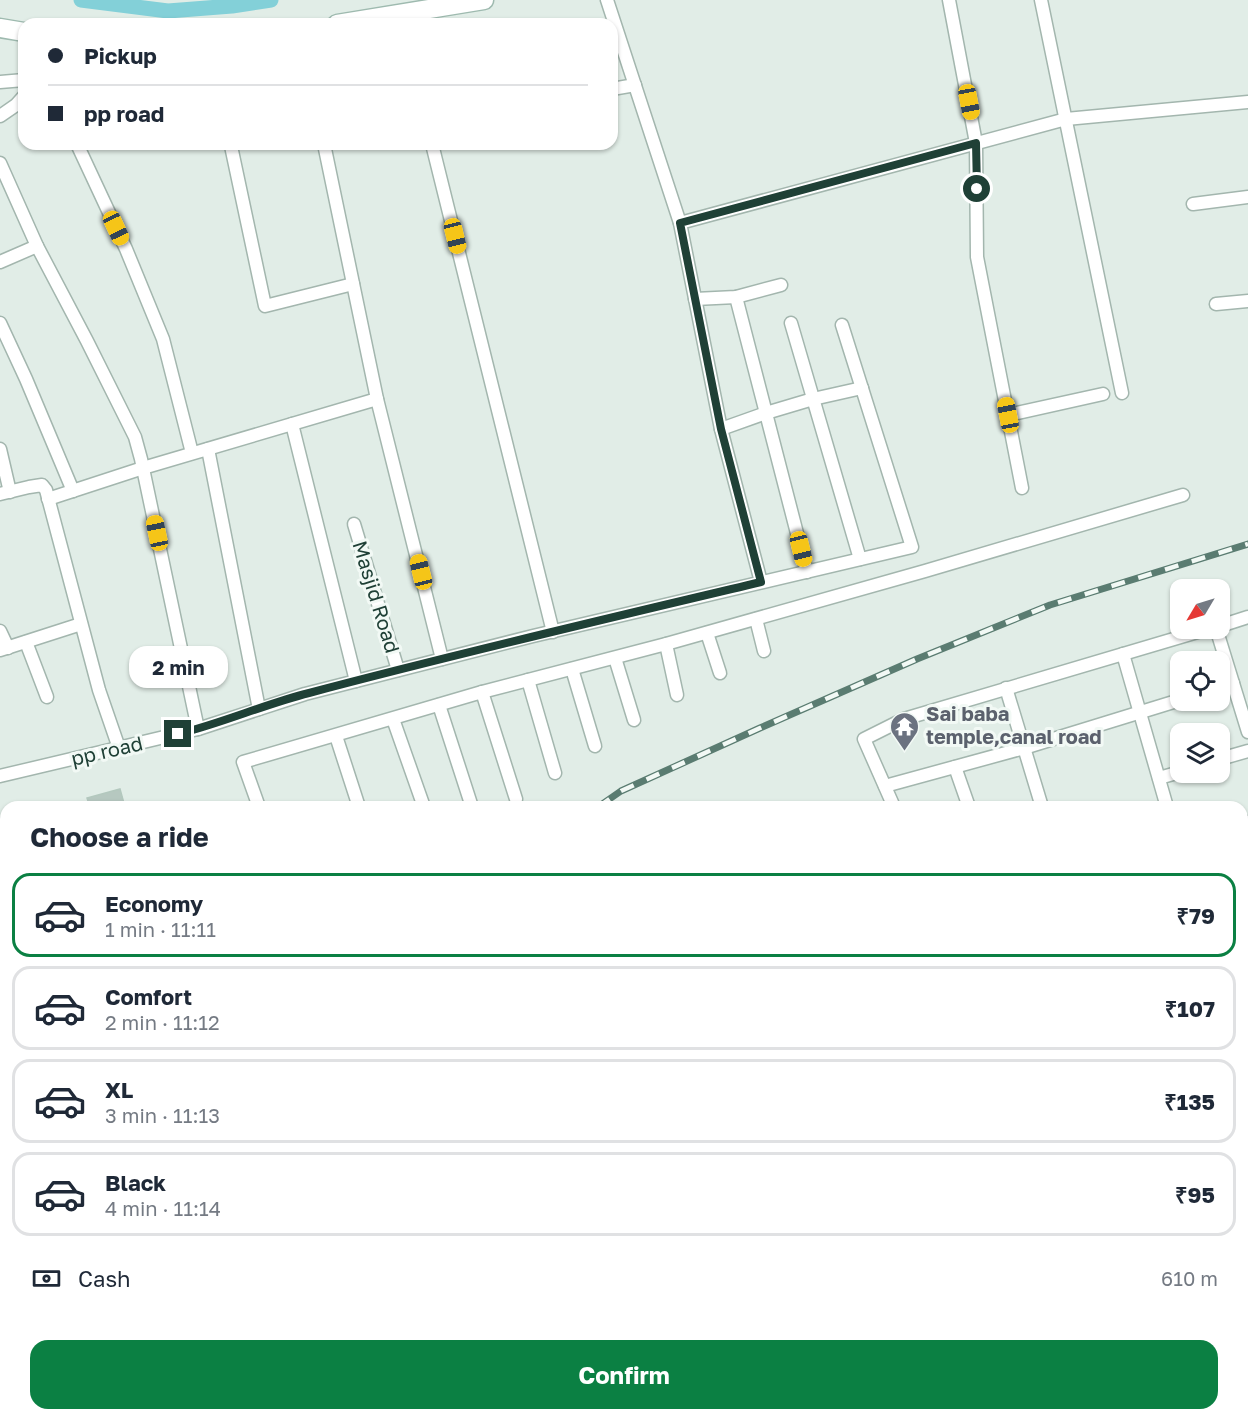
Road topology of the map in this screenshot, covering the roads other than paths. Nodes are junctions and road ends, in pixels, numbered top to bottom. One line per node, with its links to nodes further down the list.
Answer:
1 (484, 0): 5 (main road)
2 (607, 0): 6 (street)
3 (949, 0): 18 (street)
4 (1041, 0): 17 (street)
5 (406, 18)
6 (613, 18)
7 (0, 28): 8 (main road)
8 (18, 31)
9 (618, 33): 12 (street)
10 (18, 80): 11 (street)
11 (0, 82)
12 (635, 85): 13 (street); 26 (street)
13 (618, 88)
14 (1248, 102): 17 (street)
15 (18, 103): 16 (street)
16 (0, 116)
17 (1066, 118): 18 (street); 39 (street)
18 (976, 143): 26 (street); 44 (street)
19 (80, 150): 49 (street)
20 (232, 150): 29 (street)
21 (325, 150): 29 (street)
22 (434, 150): 65 (street)
23 (0, 163): 27 (street)
24 (1248, 198): 25 (street)
25 (1193, 204)
26 (680, 223): 32 (street)
27 (37, 246): 28 (street); 50 (street)
28 (0, 262)
29 (353, 284): 41 (street)
30 (781, 285): 31 (street)
31 (736, 297): 32 (street); 43 (street)
32 (695, 299): 46 (street)
33 (1248, 301): 34 (street)
34 (1216, 304)
35 (791, 323): 42 (street)
36 (0, 324): 52 (street)
37 (842, 325): 38 (street)
38 (862, 388): 42 (street); 57 (street, pp road)
39 (1122, 393)
40 (1103, 394): 44 (street)
41 (377, 399): 45 (street); 75 (street)
42 (813, 399): 43 (street); 57 (street)
43 (766, 413): 46 (street); 58 (street)
44 (1008, 415): 51 (street)
45 (292, 424): 48 (street); 80 (street)
46 (721, 429): 59 (street)
47 (0, 449): 53 (street)
48 (208, 449): 49 (street); 89 (street)
49 (192, 453): 50 (street)
50 (143, 468): 52 (street); 93 (street)
51 (1022, 488)
52 (73, 491): 55 (street)
53 (5, 493): 55 (street)
54 (1183, 495): 61 (street)
55 (48, 499): 63 (street)
56 (354, 524): 77 (street, Masjid Road)
57 (860, 559): 58 (street, pp road)
58 (807, 572): 59 (street, pp road)
59 (761, 582): 65 (street, pp road)
60 (1248, 617): 62 (street)
61 (756, 619): 66 (street); 72 (street)
62 (1230, 623)
63 (81, 624): 69 (street); 97 (street)
64 (0, 631): 71 (street)
65 (554, 632): 75 (street, pp road)
66 (707, 633): 70 (street); 78 (street)
67 (1174, 639): 73 (street)
68 (1219, 639): 81 (street)
69 (26, 642): 71 (street); 86 (street)
70 (666, 644): 74 (street); 85 (street)
71 (4, 649)
72 (764, 651)
73 (1123, 654): 83 (street); 90 (street)
74 (615, 658): 76 (street); 92 (street)
75 (442, 659): 77 (street, pp road)
76 (572, 669): 79 (street); 96 (street)
77 (398, 670): 80 (street, pp road)
78 (720, 673)
79 (528, 680): 84 (street); 102 (street)
80 (356, 681): 89 (street, pp road)
81 (1233, 683): 82 (street); 94 (street)
82 (1230, 684)
83 (1006, 688): 98 (street); 106 (street)
84 (482, 692): 88 (street); 107 (street)
85 (677, 695)
86 (47, 697)
87 (1170, 703): 90 (street)
88 (439, 705): 91 (street); 111 (street)
89 (259, 709): 93 (street, pp road)
90 (1140, 713): 98 (street); 105 (street)
91 (393, 719): 95 (street); 110 (street)
92 (634, 720)
93 (198, 729): 97 (street, pp road)
94 (1248, 732)
95 (336, 736): 108 (street); 109 (street)
96 (595, 746)
97 (119, 748): 104 (street, pp road)
98 (1024, 748): 101 (street); 114 (street)
99 (1248, 751): 100 (street)
100 (1230, 756)
101 (955, 767): 106 (street); 113 (street)
102 (555, 773)
103 (1170, 775): 105 (street)
104 (0, 776)
105 (1159, 778): 115 (street)
106 (885, 786): 112 (street)
107 (516, 799)
108 (257, 801)
109 (357, 801)
110 (422, 801)
111 (470, 801)
112 (891, 801)
113 (967, 801)
114 (1040, 801)
115 (1165, 801)

